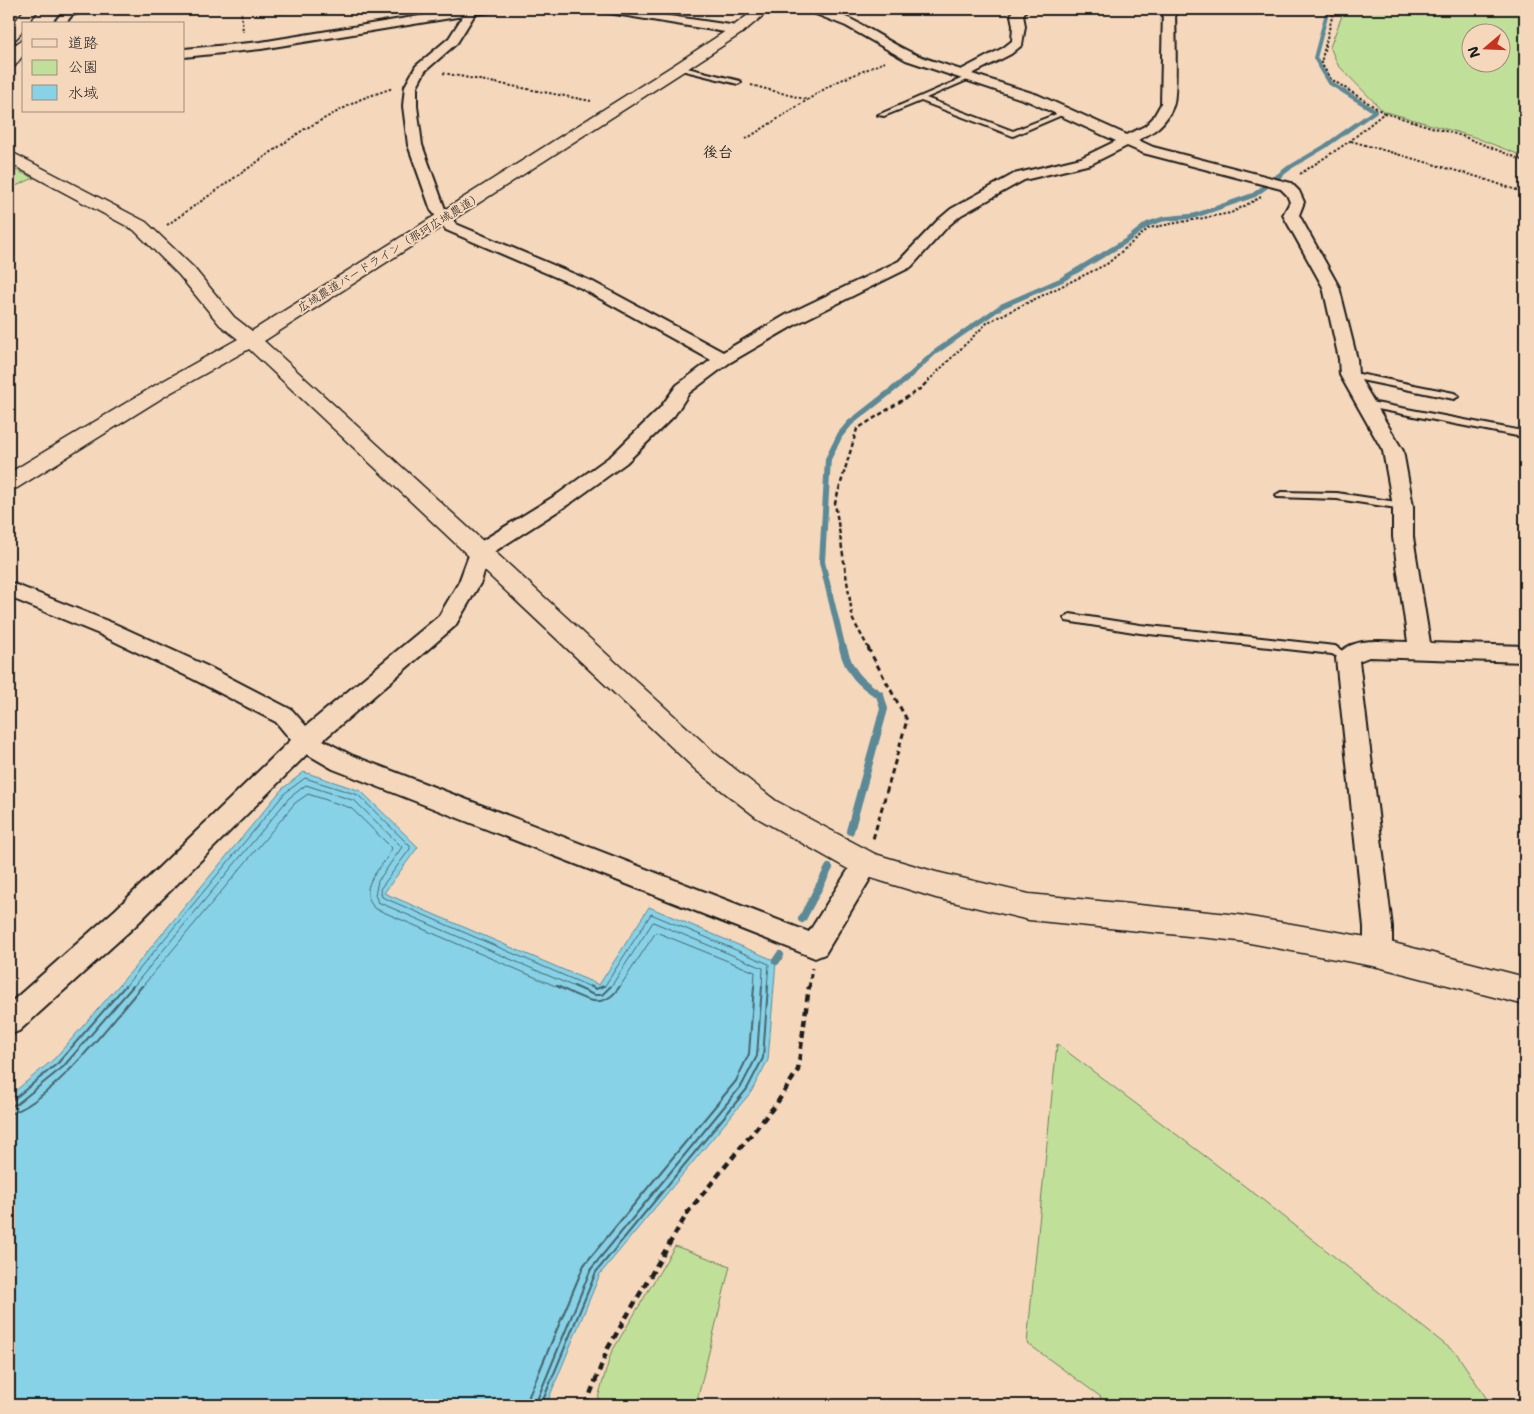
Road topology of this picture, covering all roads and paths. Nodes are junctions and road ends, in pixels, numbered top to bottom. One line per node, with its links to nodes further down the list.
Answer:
1 (32, 9): 16 (street)
2 (82, 9): 14 (street)
3 (241, 9): 18 (path)
4 (305, 9): 13 (lane)
5 (491, 9): 12 (street)
6 (603, 9): 15 (street)
7 (764, 9): 15 (street, 広域農道バードライン（那珂広域農道）)
8 (812, 9): 20 (street)
9 (1021, 9): 24 (street)
10 (1168, 9): 34 (street)
11 (1334, 9): 31 (path)
12 (473, 10): 18 (street); 23 (street)
13 (283, 11)
14 (60, 22)
15 (737, 30): 22 (street, 広域農道バードライン（那珂広域農道）)
16 (9, 38)
17 (19, 47): 21 (street)
18 (245, 47): 19 (street)
19 (185, 53)
20 (903, 54): 24 (street); 28 (path)
21 (9, 64)
22 (678, 68): 25 (lane); 29 (street, 広域農道バードライン（那珂広域農道）)
23 (420, 69): 26 (street); 29 (path)
24 (966, 76): 27 (lane); 30 (street)
25 (738, 82): 28 (path)
26 (411, 86): 41 (street); 42 (path)
27 (922, 99): 30 (lane); 32 (lane)
28 (808, 100): 33 (path)
29 (619, 106): 41 (street, 広域農道バードライン（那珂広域農道）)
30 (1066, 112): 34 (street)
31 (1384, 114): 35 (path); 37 (path)
32 (882, 115)
33 (746, 139)
34 (1127, 141): 38 (street); 44 (street)
35 (1350, 141): 38 (path); 39 (path)
36 (9, 157): 42 (street)
37 (1525, 161)
38 (1286, 186): 45 (street)
39 (1525, 193)
40 (1264, 196): 59 (path)
41 (445, 217): 43 (street, 広域農道バードライン（那珂広域農道）); 44 (street)
42 (148, 234): 43 (street)
43 (251, 340): 49 (street, 広域農道バードライン（那珂広域農道）); 52 (street)
44 (723, 359): 52 (street)
45 (1349, 375): 46 (lane); 47 (street)
46 (1454, 396)
47 (1365, 404): 48 (lane); 51 (street)
48 (1525, 432)
49 (9, 483)
50 (1280, 495): 51 (lane)
51 (1403, 506): 55 (street)
52 (479, 552): 58 (street); 59 (street)
53 (9, 589): 58 (street)
54 (1070, 618): 57 (lane)
55 (1420, 649): 56 (street); 57 (street)
56 (1525, 654)
57 (1346, 658): 61 (street)
58 (305, 741): 60 (street); 63 (street)
59 (866, 864): 60 (street); 61 (street)
60 (815, 946): 64 (path)
61 (1378, 953): 62 (street)
62 (1525, 991)
63 (9, 1022)
64 (586, 1405)

